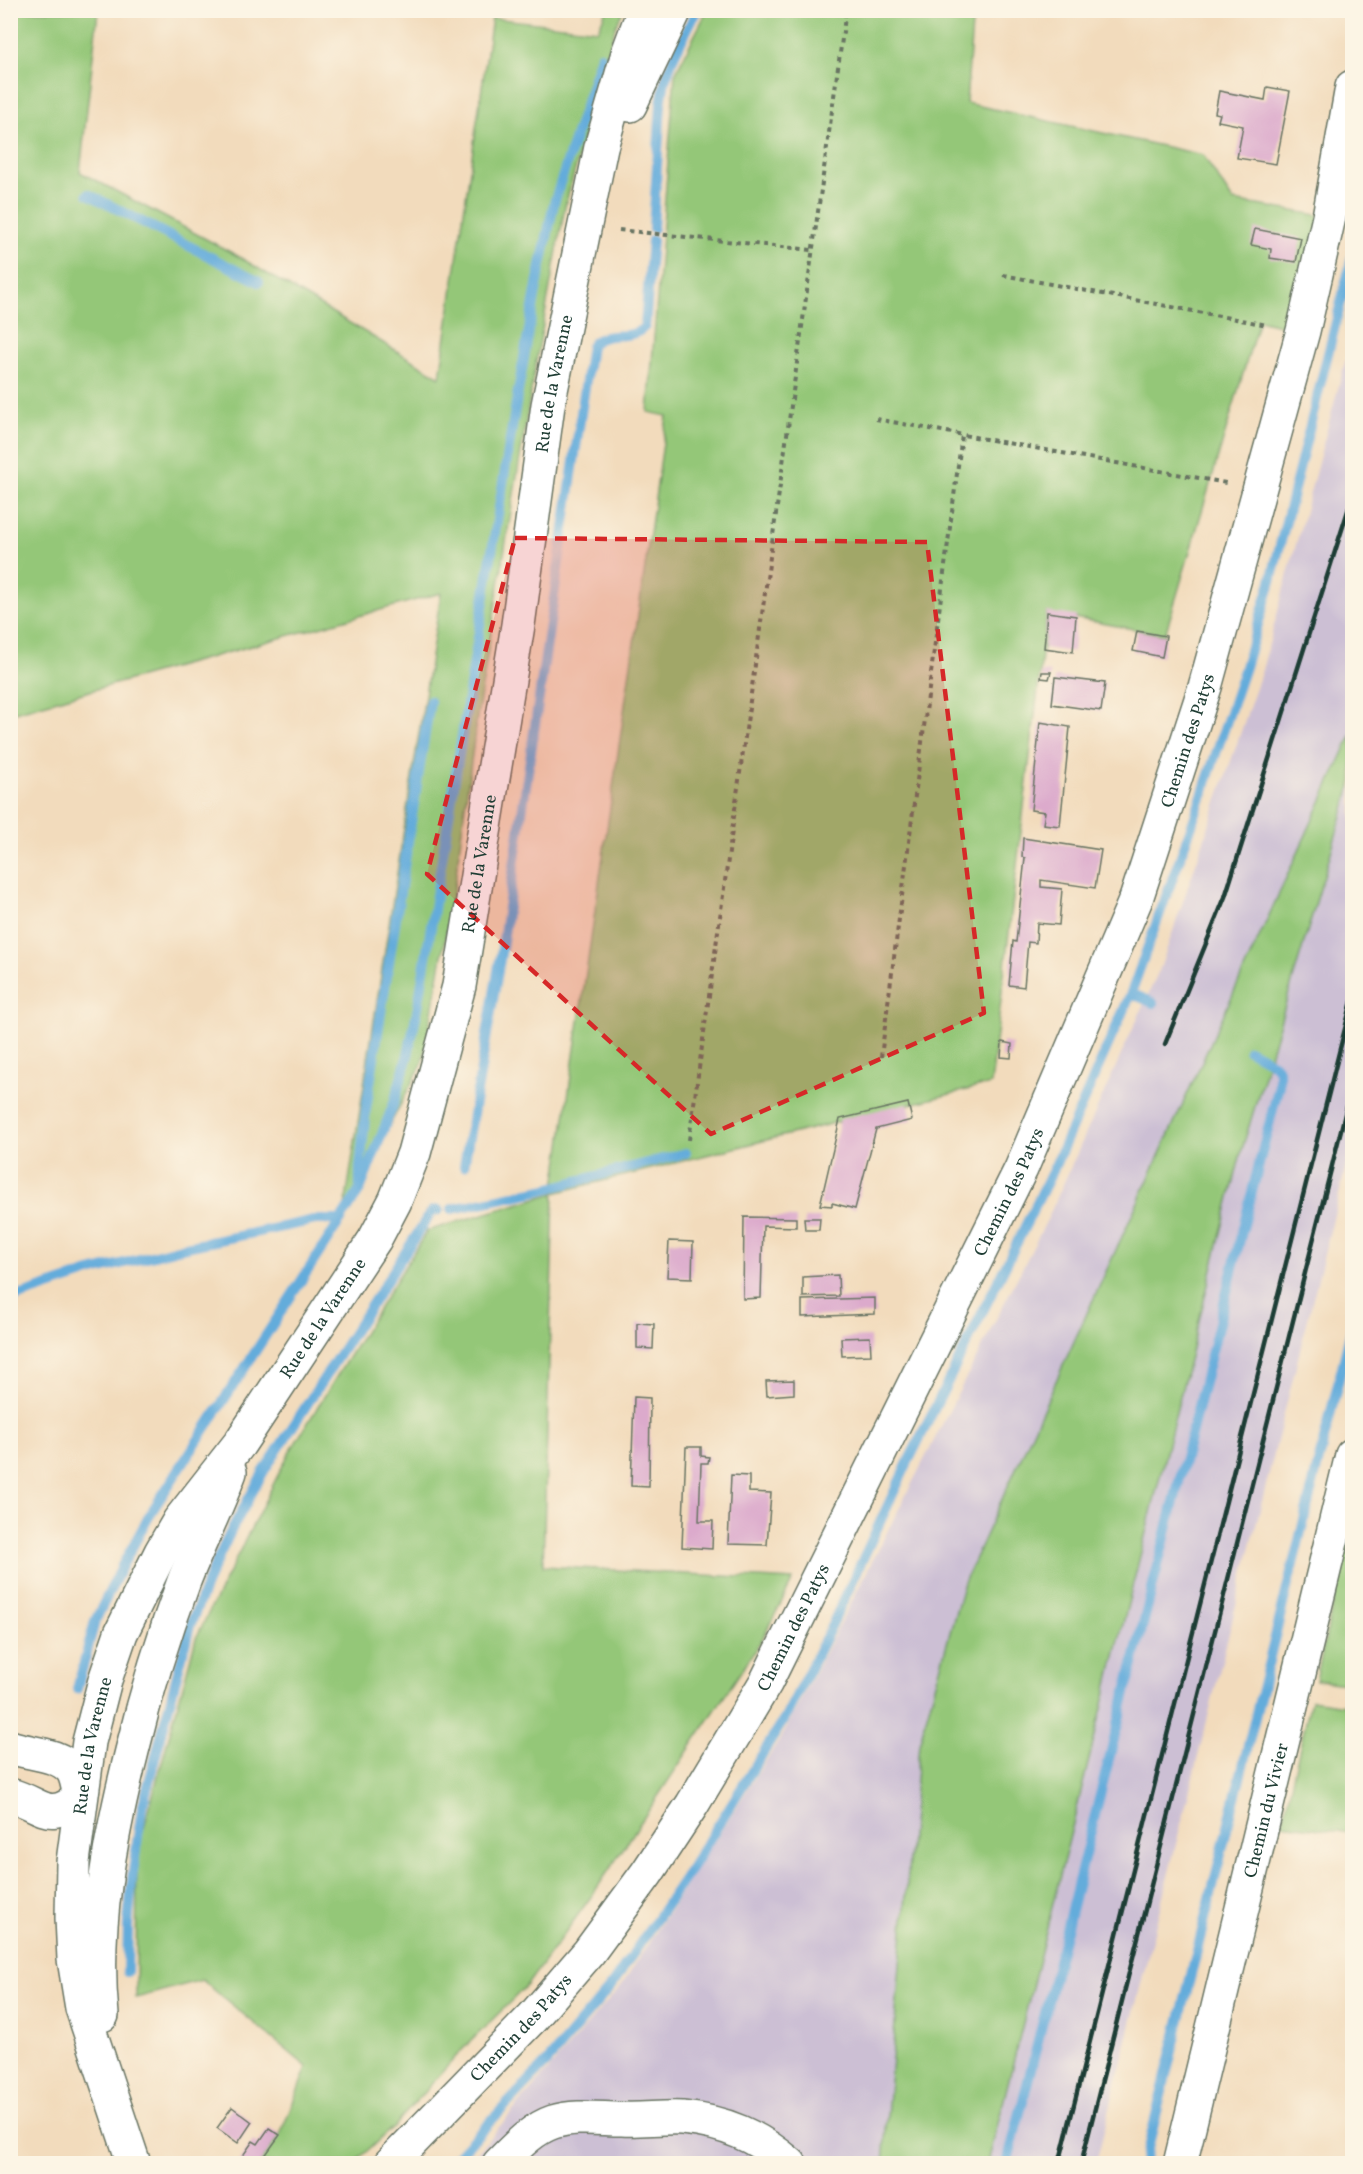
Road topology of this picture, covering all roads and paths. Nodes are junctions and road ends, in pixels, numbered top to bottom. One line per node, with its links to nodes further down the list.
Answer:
1 (644, 10): 5 (street, Rue de la Varenne)
2 (675, 10): 5 (street, Rue de la Varenne)
3 (846, 10): 6 (path)
4 (1353, 87): 8 (street, Chemin des Patys)
5 (584, 232): 6 (path); 14 (street, Rue de la Varenne)
6 (812, 250): 13 (path)
7 (1003, 275): 8 (path)
8 (1303, 331): 11 (street, Chemin des Patys)
9 (876, 419): 10 (path)
10 (962, 435): 11 (path); 12 (path)
11 (1259, 489): 22 (street, Chemin des Patys)
12 (881, 1057)
13 (689, 1140)
14 (240, 1443): 18 (street, Rue de la Varenne); 19 (street, Rue de la Varenne)
15 (1353, 1455): 25 (street, Chemin du Vivier)
16 (10, 1747): 18 (street)
17 (10, 1795): 18 (street)
18 (80, 1797): 19 (street); 20 (street, Rue de la Varenne)
19 (119, 1804): 20 (street, Rue de la Varenne)
20 (108, 2082): 21 (street, Rue de la Varenne)
21 (134, 2163)
22 (390, 2163)
23 (499, 2163): 24 (street)
24 (790, 2163)
25 (1180, 2163)

